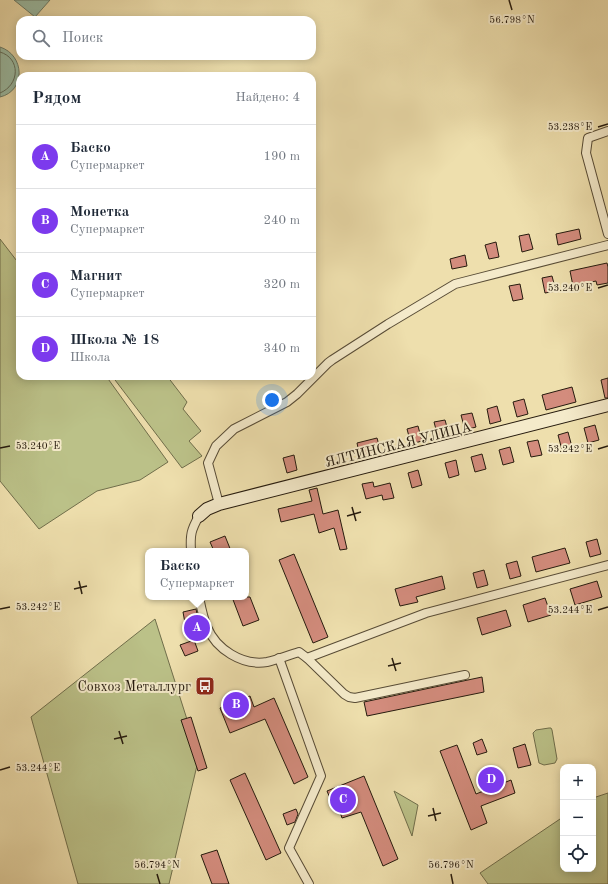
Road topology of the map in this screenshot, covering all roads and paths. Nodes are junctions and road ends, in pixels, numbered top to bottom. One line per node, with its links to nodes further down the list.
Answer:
1 (608, 131): 2 (street)
2 (608, 234)
3 (608, 246): 4 (street)
4 (316, 375)
5 (311, 380): 7 (street)
6 (608, 405): 7 (street, ЯЛТИНСКАЯ УЛИЦА)
7 (218, 504): 8 (street, ЯЛТИНСКАЯ УЛИЦА)
8 (199, 516): 9 (street)
9 (191, 548)
10 (608, 565): 13 (street)
11 (200, 600): 12 (street)
12 (279, 658): 13 (street); 15 (street)
13 (307, 658): 14 (street)
14 (465, 675)
15 (309, 884)

